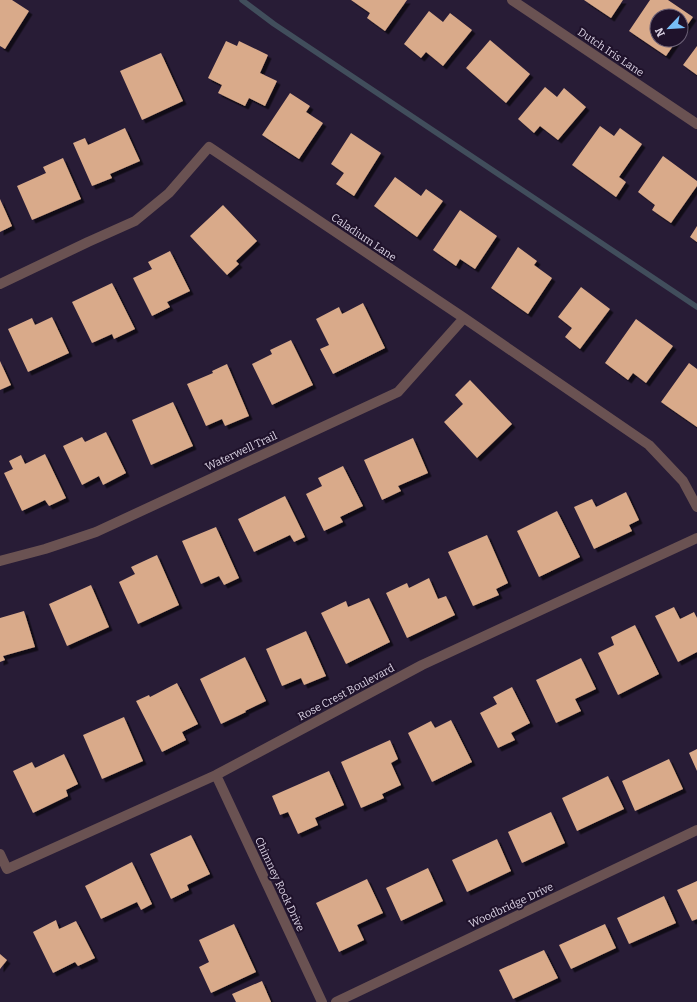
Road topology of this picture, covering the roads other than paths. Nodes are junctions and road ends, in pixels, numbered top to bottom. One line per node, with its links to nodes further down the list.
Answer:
1 (512, 0): 2 (street, Dutch Iris Lane)
2 (697, 124)
3 (0, 284): 4 (street, Caladium Lane)
4 (464, 318): 5 (street, Caladium Lane); 7 (street, Waterwell Trail)
5 (697, 507)
6 (697, 538): 8 (street, Rose Crest Boulevard)
7 (0, 561)
8 (216, 775): 10 (street, Rose Crest Boulevard); 11 (street, Chimney Rock Drive)
9 (697, 830): 12 (street, Woodbridge Drive)
10 (0, 854)
11 (322, 1002)
12 (336, 1002)

